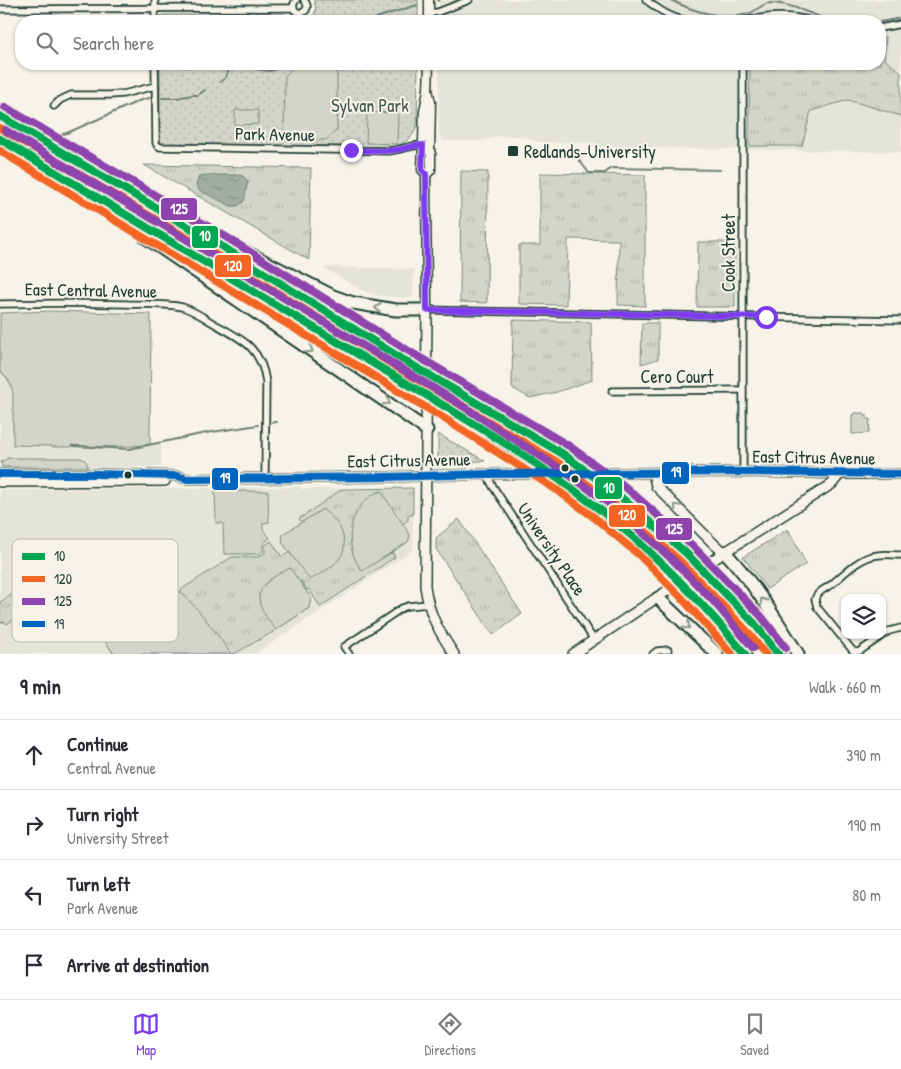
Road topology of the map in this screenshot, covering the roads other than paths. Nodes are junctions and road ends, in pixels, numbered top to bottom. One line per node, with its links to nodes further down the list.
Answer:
1 (155, 0): 7 (street)
2 (296, 0): 8 (street)
3 (304, 0): 8 (street)
4 (429, 0): 11 (street)
5 (469, 0): 12 (street)
6 (646, 0): 13 (street)
7 (155, 8): 8 (street); 9 (street); 10 (street)
8 (294, 8)
9 (0, 9)
10 (155, 15)
11 (429, 15)
12 (433, 15)
13 (667, 15)
14 (901, 24): 15 (street)
15 (886, 27)
16 (155, 70): 19 (street)
17 (429, 70): 20 (street)
18 (743, 70): 30 (street, Cook Street)
19 (155, 86): 21 (street); 24 (street, Park Avenue)
20 (428, 90): 24 (street); 25 (street)
21 (54, 106)
22 (2, 118): 27 (highway)
23 (0, 140): 26 (highway)
24 (423, 145): 25 (street)
25 (426, 174): 29 (street)
26 (130, 218): 34 (highway, one-way to 34); 57 (highway, bridge)
27 (221, 246): 29 (highway, one-way to 27); 58 (highway, bridge)
28 (0, 304): 42 (street, East Central Avenue)
29 (427, 310): 30 (street); 34 (main road)
30 (743, 316): 31 (street); 32 (street, Cook Street)
31 (901, 320)
32 (742, 390): 33 (street, Cero Court); 35 (street, Cook Street)
33 (612, 391)
34 (427, 430): 41 (main road)
35 (743, 472): 36 (main road, East Citrus Avenue); 39 (main road, East Citrus Avenue)
36 (653, 473): 38 (main road, East Citrus Avenue); 45 (main road, one-way to 36)
37 (0, 474): 43 (main road, East Citrus Avenue)
38 (487, 474): 41 (main road, East Citrus Avenue); 50 (street, University Place)
39 (840, 474): 40 (main road, East Citrus Avenue); 45 (main road)
40 (901, 474)
41 (426, 476): 42 (main road, East Citrus Avenue); 48 (main road)
42 (265, 478): 43 (main road, East Citrus Avenue)
43 (187, 479): 44 (main road, East Citrus Avenue)
44 (0, 482)
45 (725, 552): 47 (main road); 59 (highway, one-way to 45)
46 (901, 554): 49 (street)
47 (658, 598): 50 (main road); 56 (highway, one-way to 56)
48 (428, 604): 52 (street); 53 (main road)
49 (901, 628)
50 (594, 640): 54 (main road)
51 (668, 650): 55 (street)
52 (349, 654)
53 (454, 654)
54 (573, 654)
55 (653, 654)
56 (716, 654)
57 (745, 654)
58 (778, 654)
59 (798, 654)

